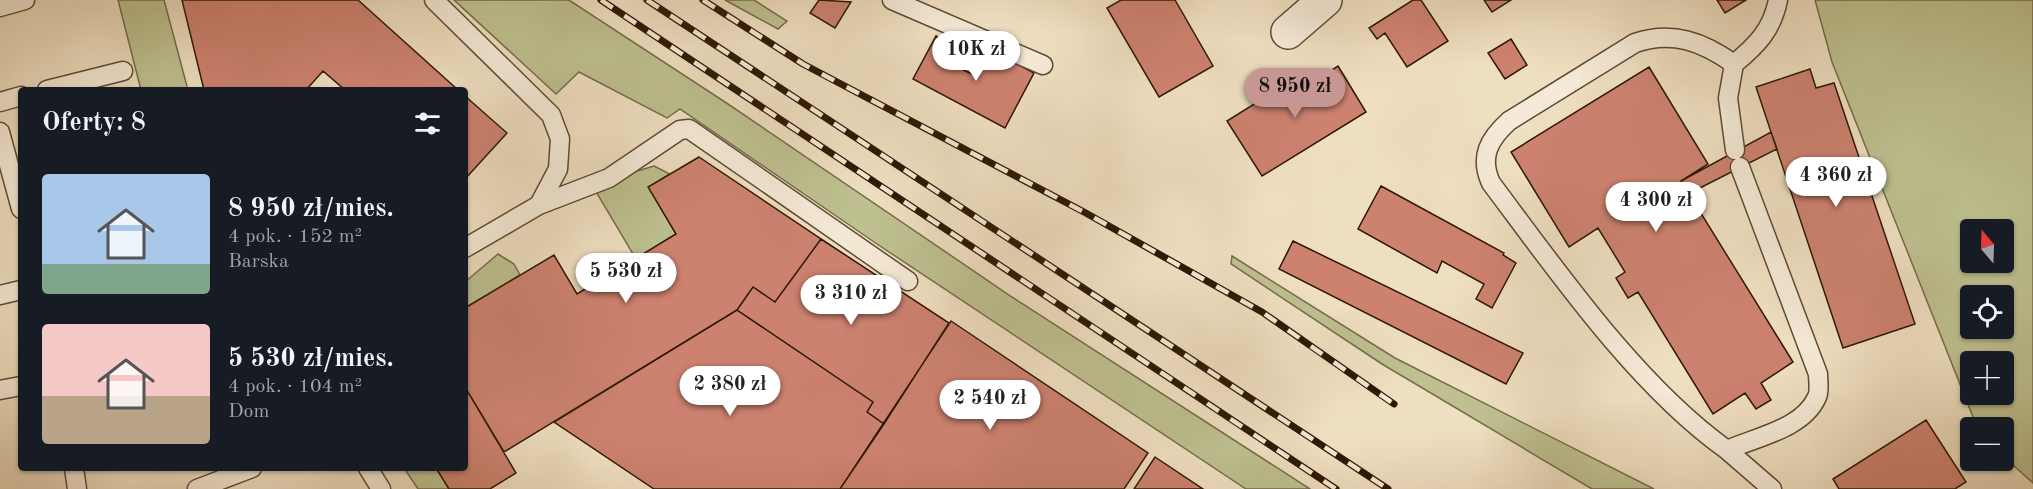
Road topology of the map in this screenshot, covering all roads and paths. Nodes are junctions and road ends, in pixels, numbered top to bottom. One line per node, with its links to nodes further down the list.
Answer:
1 (26, 0): 6 (lane)
2 (434, 0): 16 (lane)
3 (892, 0): 9 (lane)
4 (1325, 0): 7 (street)
5 (1778, 0): 8 (lane)
6 (0, 7)
7 (1288, 32)
8 (1734, 64): 23 (lane); 23 (lane)
9 (1043, 65)
10 (123, 71): 11 (lane)
11 (59, 87)
12 (18, 97): 13 (lane)
13 (0, 102)
14 (0, 132): 15 (lane)
15 (15, 198)
16 (539, 206): 17 (lane); 18 (lane)
17 (468, 246)
18 (908, 280)
19 (18, 291): 20 (lane)
20 (0, 295)
21 (18, 387): 22 (lane)
22 (0, 390)
23 (1727, 450): 30 (lane)
24 (74, 471): 27 (lane)
25 (244, 471): 28 (lane)
26 (370, 471): 29 (lane)
27 (77, 489)
28 (197, 489)
29 (381, 489)
30 (1772, 489)

